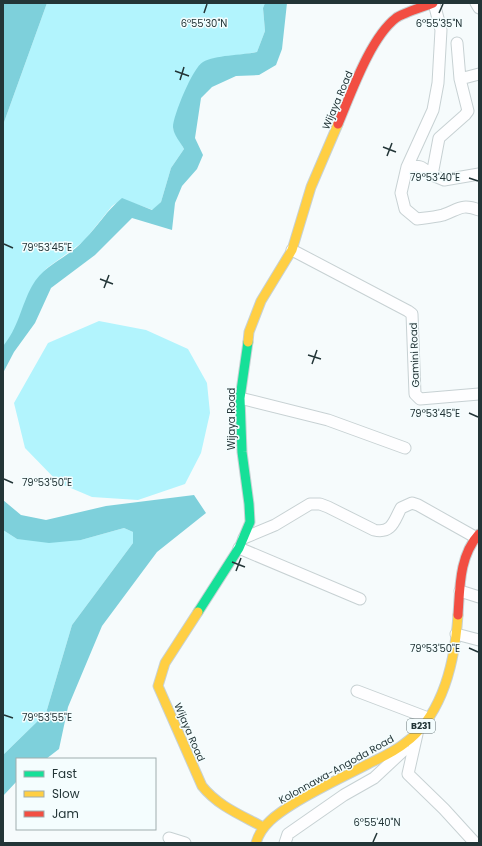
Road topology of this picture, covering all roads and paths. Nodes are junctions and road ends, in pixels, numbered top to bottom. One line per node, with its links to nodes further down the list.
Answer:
1 (434, 3): 7 (street); 11 (street, Wijaya Road)
2 (476, 3): 3 (street)
3 (479, 8)
4 (457, 43): 6 (street)
5 (479, 74): 6 (street)
6 (460, 79): 9 (street)
7 (406, 167): 9 (street); 10 (street)
8 (479, 174): 9 (street)
9 (432, 175)
10 (479, 210)
11 (292, 250): 12 (street, Gamini Road); 13 (street, Wijaya Road)
12 (479, 394)
13 (240, 398): 14 (street); 16 (street, Wijaya Road)
14 (405, 448)
15 (477, 535): 16 (street); 17 (street, Kolonnawa-Angoda Road / B231)
16 (242, 543): 19 (street); 25 (street, Wijaya Road)
17 (460, 591): 18 (street); 20 (street, Kolonnawa-Angoda Road / B231)
18 (479, 597)
19 (360, 599)
20 (456, 634): 21 (street); 23 (street, Kolonnawa-Angoda Road / B231)
21 (479, 640)
22 (357, 691): 23 (street)
23 (428, 718): 24 (street, Kolonnawa-Angoda Road / B231)
24 (416, 734): 25 (street, Kolonnawa-Angoda Road / B231); 29 (street); 30 (street)
25 (263, 827): 28 (street, Kolonnawa-Angoda Road / B231)
26 (169, 838): 27 (street)
27 (185, 843)
28 (256, 843)
29 (285, 843)
30 (475, 843)

